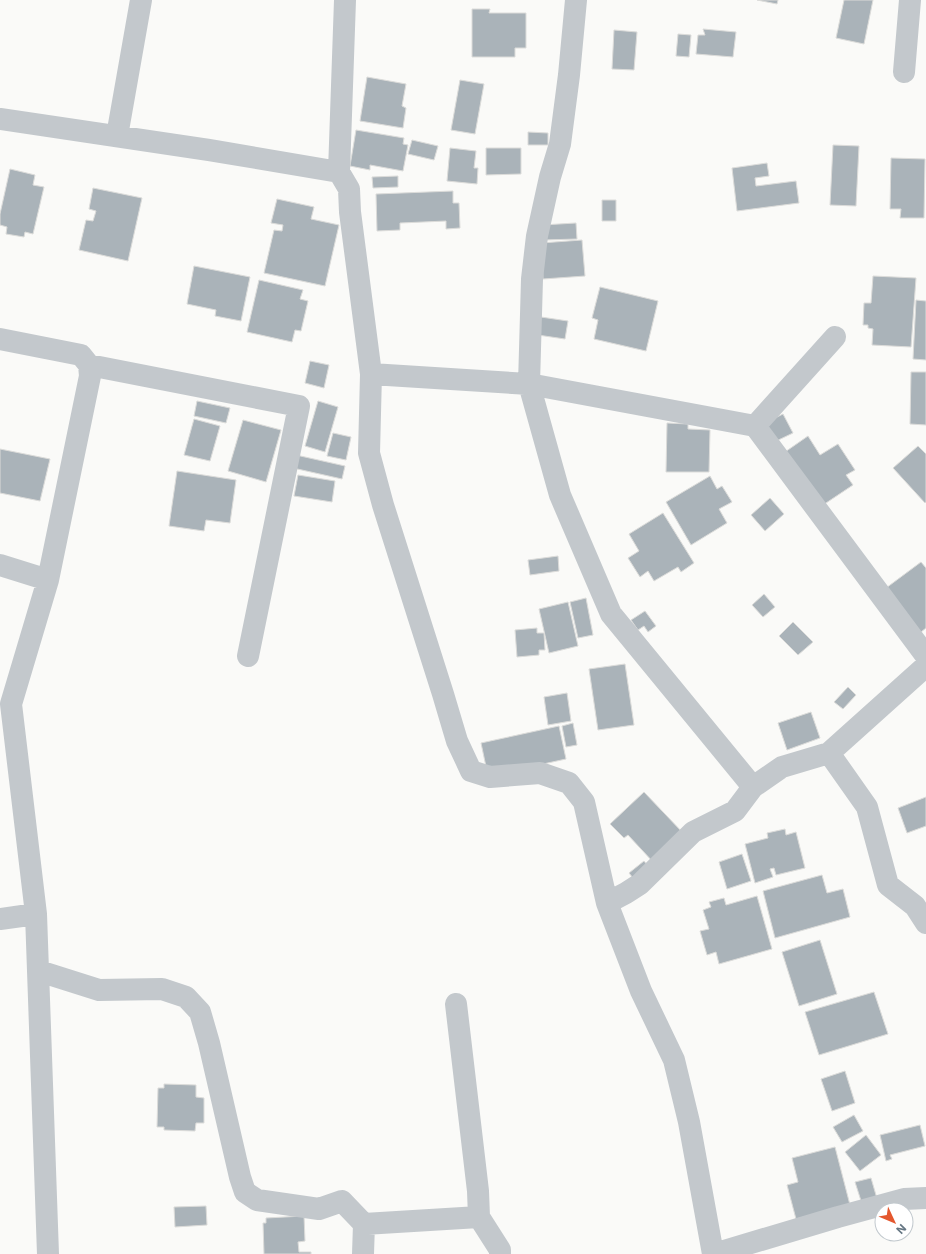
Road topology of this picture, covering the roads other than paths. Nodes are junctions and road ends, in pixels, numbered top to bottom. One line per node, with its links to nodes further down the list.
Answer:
1 (141, 0): 7 (street)
2 (345, 0): 8 (street)
3 (576, 0): 13 (street)
4 (910, 0): 5 (street)
5 (904, 72)
6 (1, 123): 7 (street)
7 (117, 136): 8 (street)
8 (339, 172): 12 (street)
9 (835, 337): 14 (street)
10 (0, 339): 11 (street)
11 (89, 364): 16 (street); 17 (street)
12 (371, 374): 13 (street); 22 (street)
13 (529, 384): 14 (street); 21 (street)
14 (755, 426): 18 (street)
15 (0, 565): 16 (street)
16 (48, 580): 23 (street)
17 (248, 656)
18 (926, 656)
19 (926, 666): 20 (street)
20 (829, 753): 21 (street); 25 (street)
21 (753, 787): 22 (street)
22 (607, 903): 34 (street)
23 (36, 914): 24 (street); 26 (street)
24 (0, 918)
25 (926, 923)
26 (39, 971): 30 (street); 31 (street)
27 (456, 1004): 29 (street)
28 (926, 1198): 34 (street)
29 (479, 1217): 30 (street); 33 (street)
30 (364, 1224): 32 (street)
31 (48, 1254)
32 (363, 1254)
33 (500, 1254)
34 (714, 1254)

